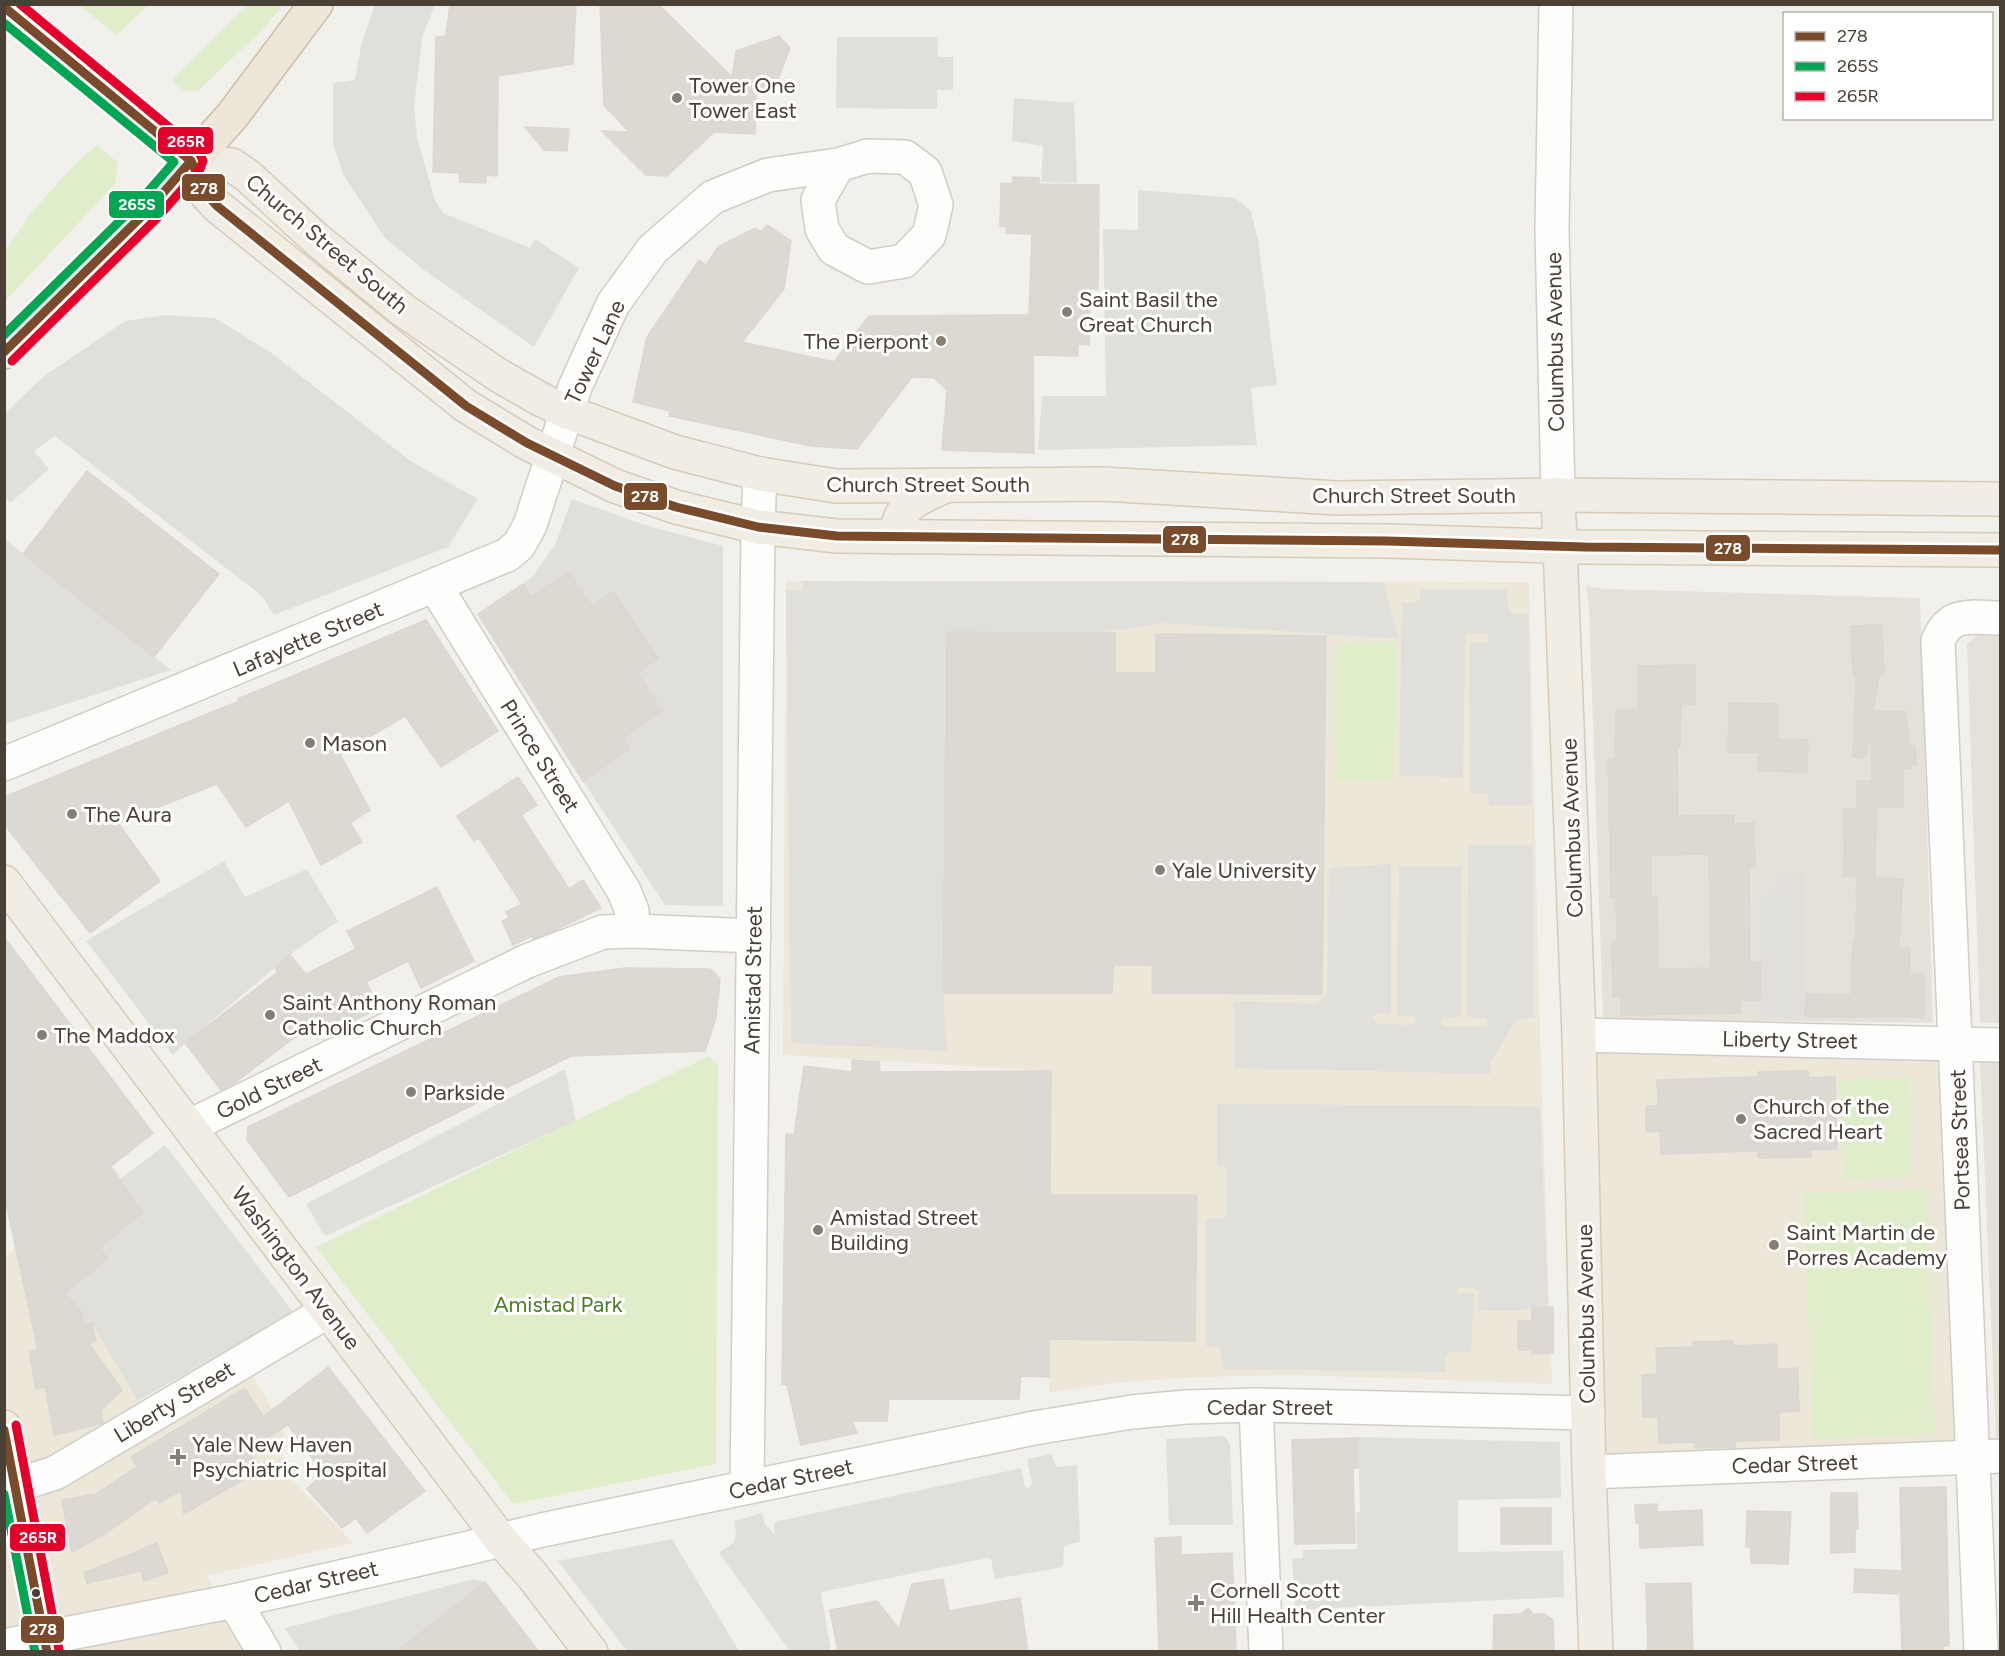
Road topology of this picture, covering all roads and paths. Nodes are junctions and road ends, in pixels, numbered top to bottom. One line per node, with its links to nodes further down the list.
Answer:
1 (316, 4): 4 (highway)
2 (1557, 4): 11 (street, Columbus Avenue)
3 (5, 8): 4 (main road)
4 (191, 161): 6 (highway); 7 (main road, Church Street South); 8 (main road, Church Street South)
5 (838, 165): 7 (street, Tower Lane)
6 (4, 352)
7 (567, 412): 8 (street, Tower Lane); 9 (main road, Church Street South)
8 (552, 456): 13 (main road, Church Street South); 17 (street, Lafayette Street)
9 (760, 474): 10 (main road, Church Street South); 13 (street, Amistad Street)
10 (950, 484): 11 (main road, Church Street South); 14 (main road)
11 (1558, 495): 12 (main road, Church Street South); 15 (main road, Columbus Avenue)
12 (2001, 499)
13 (758, 527): 14 (main road, Church Street South); 22 (street, Amistad Street)
14 (896, 537): 15 (main road, Church Street South)
15 (1560, 547): 16 (main road, Church Street South); 23 (main road, Columbus Avenue)
16 (2001, 550)
17 (435, 586): 19 (street, Lafayette Street); 21 (street, Prince Street)
18 (2001, 618): 24 (street, Portsea Street)
19 (4, 764)
20 (4, 882): 26 (main road, Washington Avenue)
21 (633, 931): 22 (street, Gold Street); 26 (street, Gold Street)
22 (754, 936): 34 (street, Amistad Street)
23 (1579, 1035): 24 (street, Liberty Street); 29 (main road, Columbus Avenue)
24 (1956, 1044): 25 (street, Liberty Street); 31 (street, Portsea Street)
25 (2001, 1045)
26 (190, 1126): 27 (main road, Washington Avenue)
27 (328, 1311): 33 (street, Liberty Street); 35 (main road, Washington Avenue)
28 (1256, 1405): 29 (street, Cedar Street); 34 (street, Cedar Street); 41 (street)
29 (1588, 1413): 32 (main road, Columbus Avenue)
30 (4, 1427): 33 (main road)
31 (1987, 1457): 32 (street, Cedar Street); 43 (street, Portsea Street)
32 (1589, 1473): 42 (main road, Columbus Avenue)
33 (17, 1485): 37 (main road)
34 (747, 1487): 35 (street, Cedar Street)
35 (501, 1540): 36 (street, Cedar Street); 40 (main road, Washington Avenue)
36 (234, 1601): 37 (street, Cedar Street); 39 (street)
37 (45, 1645): 38 (street, Cedar Street)
38 (4, 1646)
39 (264, 1652)
40 (591, 1652)
41 (1266, 1652)
42 (1596, 1652)
43 (1981, 1652)

